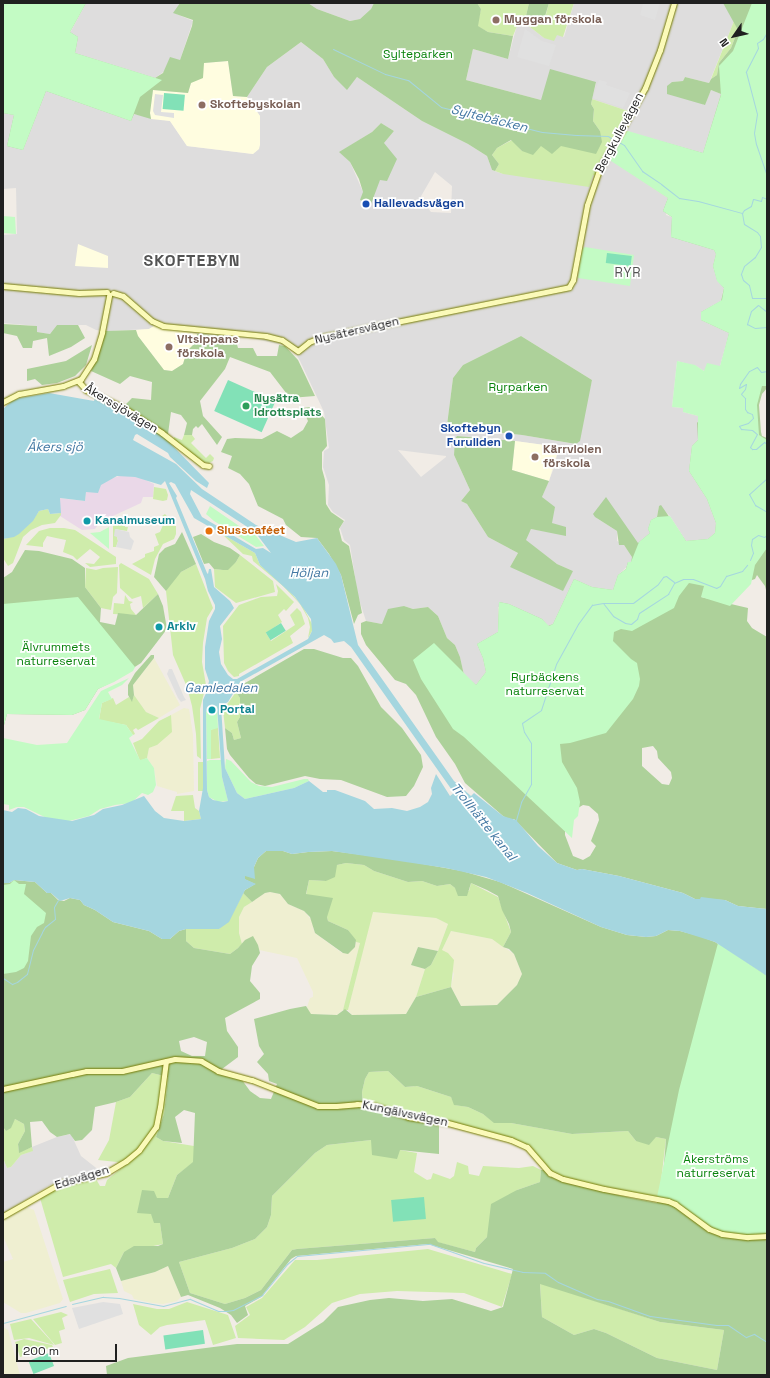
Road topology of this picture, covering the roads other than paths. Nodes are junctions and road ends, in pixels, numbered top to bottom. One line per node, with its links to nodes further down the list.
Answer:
1 (674, 3): 3 (street, Bergkullevägen)
2 (3, 286): 4 (street, Nysätersvägen)
3 (569, 287): 4 (street, Nysätersvägen)
4 (109, 293): 5 (street)
5 (78, 381): 6 (street, Åkerssjövägen); 7 (street, Åkerssjövägen)
6 (3, 402)
7 (209, 466)
8 (166, 1061): 9 (street, Kungälvsvägen); 10 (street, Edsvägen); 11 (street, Kungälvsvägen)
9 (3, 1089)
10 (3, 1216)
11 (767, 1236)

